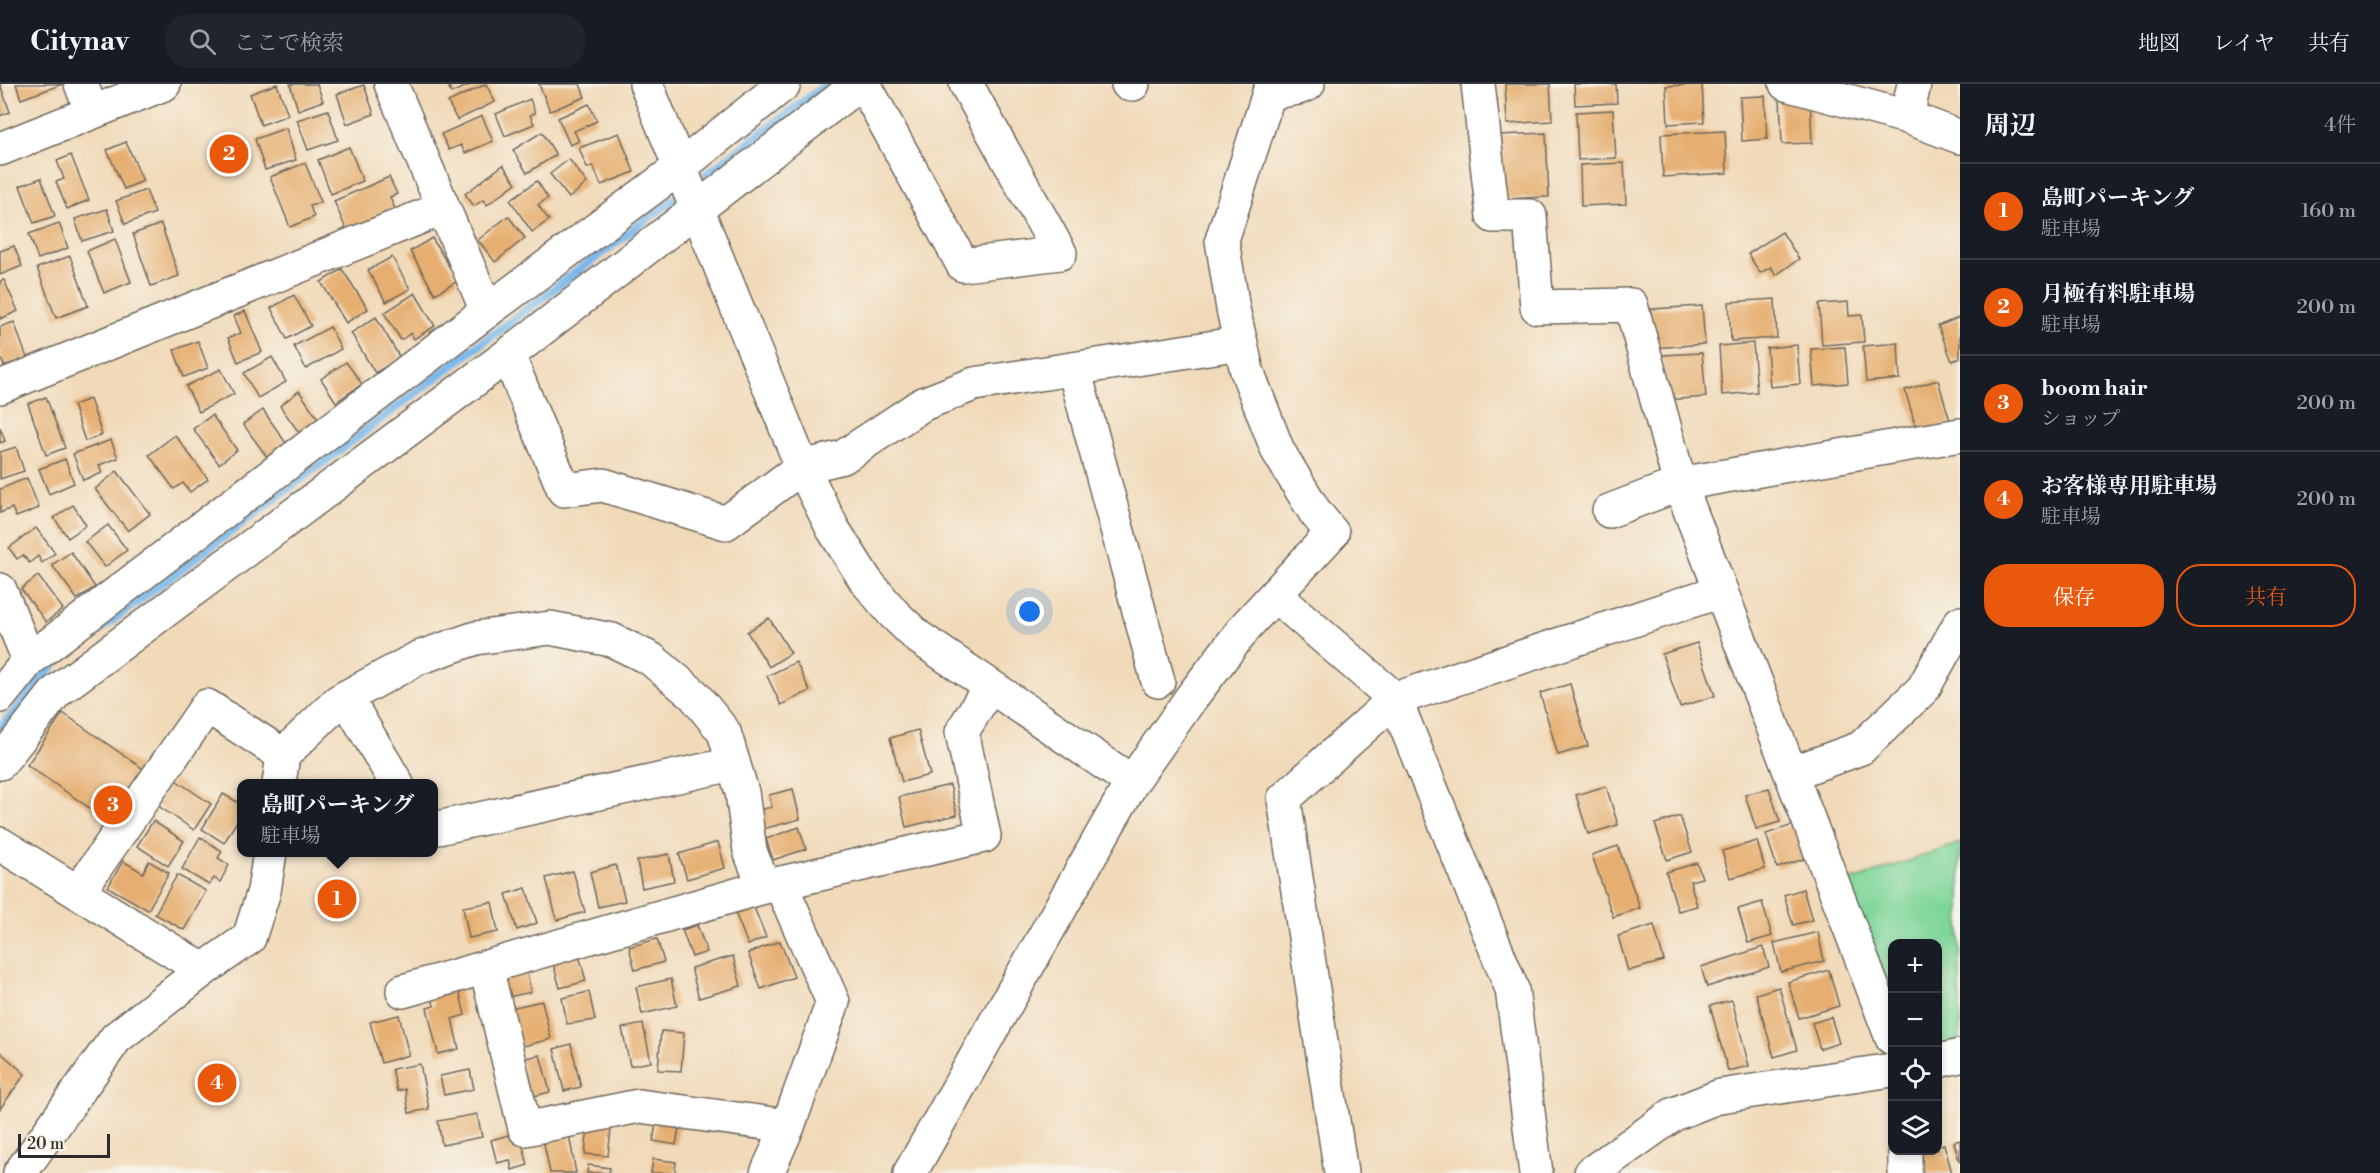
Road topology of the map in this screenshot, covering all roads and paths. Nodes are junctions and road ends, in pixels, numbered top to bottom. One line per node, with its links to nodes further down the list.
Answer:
1 (164, 84): 15 (street)
2 (391, 84): 20 (street)
3 (646, 84): 19 (street)
4 (784, 84): 19 (street)
5 (859, 84): 21 (street)
6 (864, 84): 7 (street)
7 (966, 84)
8 (1128, 84): 9 (street)
9 (1133, 84)
10 (1308, 84): 14 (street)
11 (1478, 84): 29 (street)
12 (1786, 84): 16 (street)
13 (1914, 84): 16 (street)
14 (1264, 88): 23 (street)
15 (87, 98): 18 (street)
16 (1907, 117): 17 (street)
17 (1960, 137)
18 (0, 149)
19 (679, 168): 21 (street); 22 (street)
20 (443, 208): 22 (street); 26 (street)
21 (698, 209): 24 (street); 28 (street)
22 (487, 311): 35 (street)
23 (1241, 343): 25 (street); 33 (street)
24 (508, 355): 28 (street); 41 (street)
25 (1074, 369): 28 (street); 36 (street)
26 (0, 387)
27 (1960, 435): 29 (street)
28 (802, 467): 37 (street)
29 (1680, 484): 30 (street); 32 (street)
30 (1609, 512)
31 (0, 590): 35 (street)
32 (1721, 591): 40 (street); 44 (street)
33 (1275, 594): 40 (street); 46 (street)
34 (1960, 623): 44 (street)
35 (29, 660): 38 (street)
36 (1158, 681)
37 (989, 687): 46 (street); 50 (street)
38 (0, 696)
39 (346, 698): 42 (street); 43 (street); 45 (street)
40 (1395, 699): 64 (street); 65 (street)
41 (0, 763)
42 (733, 764): 47 (street); 50 (street)
43 (281, 769): 51 (street)
44 (1792, 773): 55 (street)
45 (395, 779)
46 (1132, 782): 63 (street)
47 (438, 828)
48 (0, 844): 51 (street)
49 (269, 857): 53 (street)
50 (772, 885): 52 (street); 59 (street)
51 (79, 891): 53 (street)
52 (486, 967): 54 (street); 59 (street)
53 (203, 970): 61 (street)
54 (403, 990)
55 (1888, 1025)
56 (1960, 1056): 57 (street)
57 (1942, 1060)
58 (1888, 1071): 66 (street)
59 (788, 1126): 62 (street)
60 (1905, 1155): 67 (street)
61 (20, 1173)
62 (767, 1173)
63 (909, 1173)
64 (1341, 1173)
65 (1536, 1173)
66 (1591, 1173)
67 (1905, 1173)

